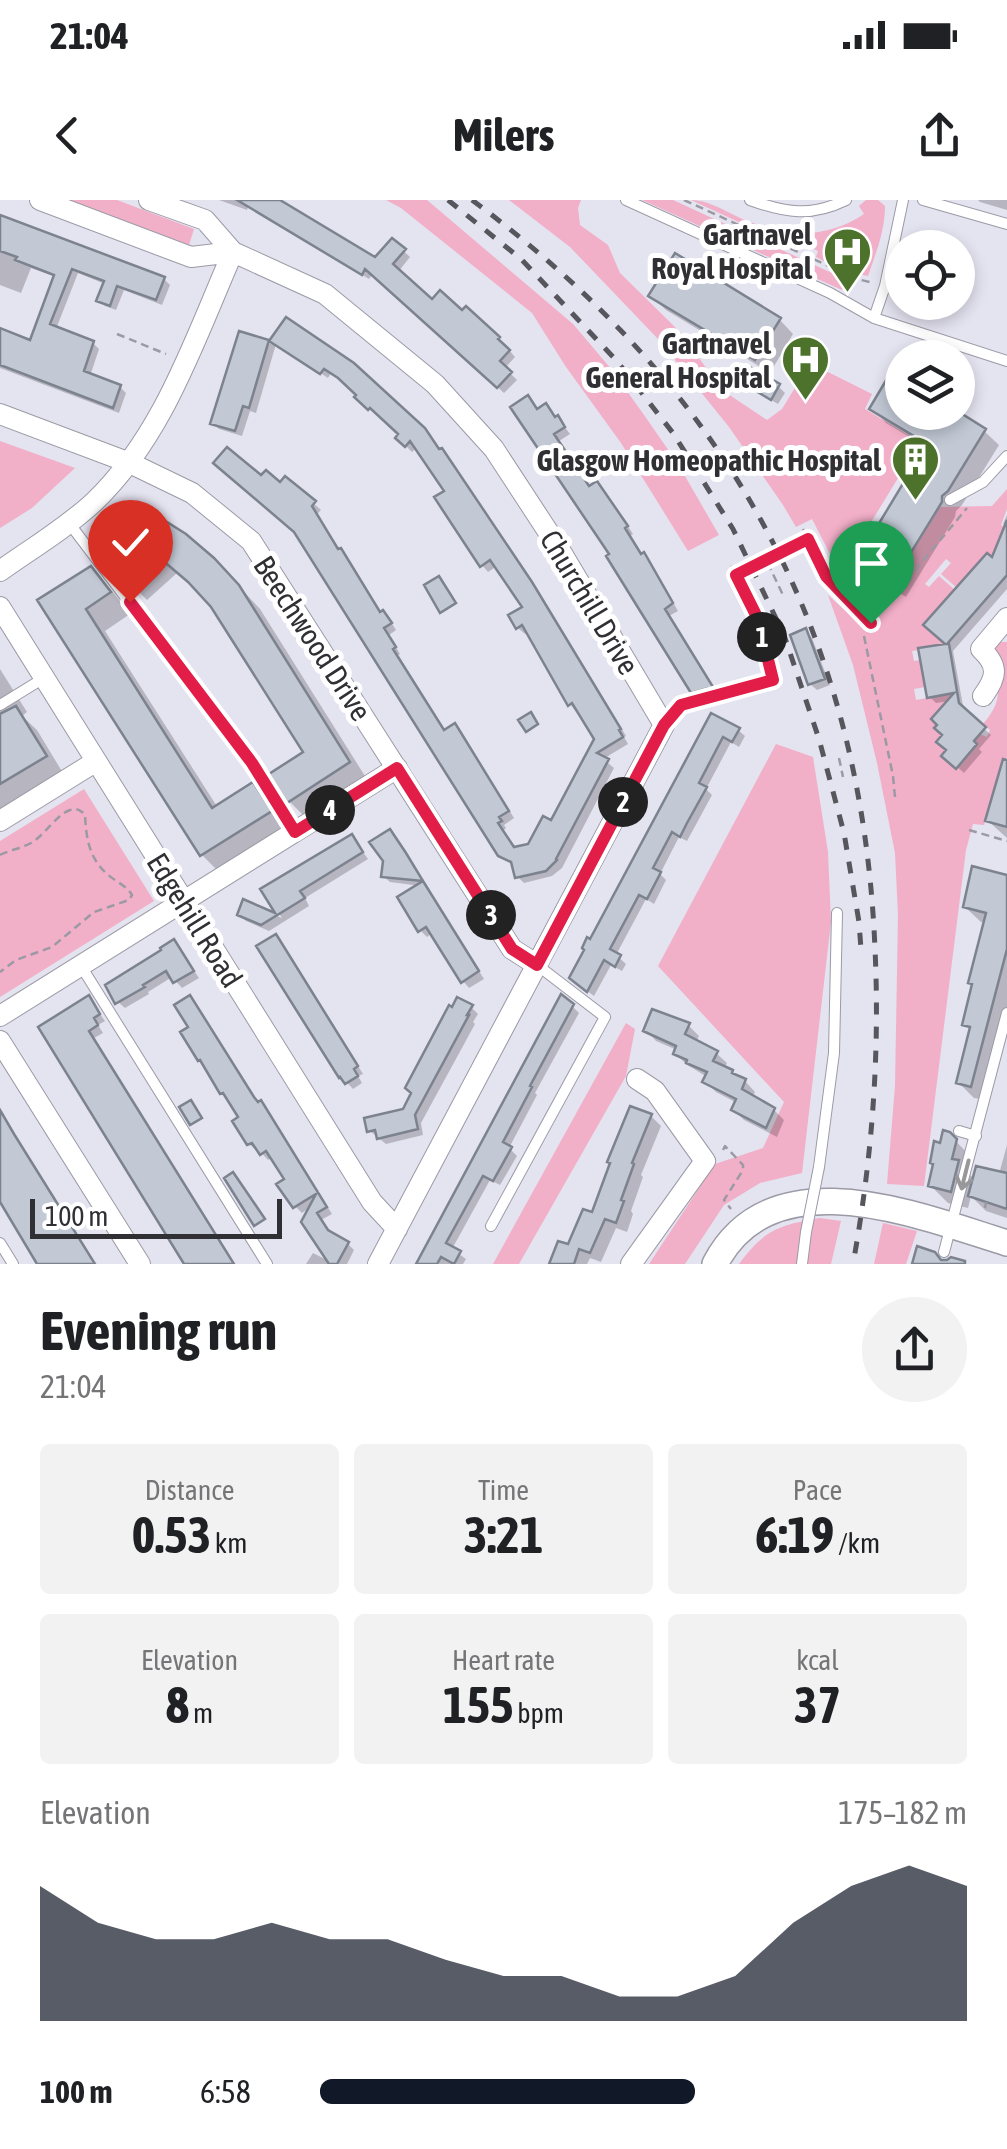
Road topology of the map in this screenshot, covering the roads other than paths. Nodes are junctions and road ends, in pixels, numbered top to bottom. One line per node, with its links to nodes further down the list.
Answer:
1 (40, 200): 9 (street, Churchill Drive)
2 (149, 200): 9 (street, Churchill Drive)
3 (626, 200): 10 (lane)
4 (750, 200): 5 (lane)
5 (846, 200)
6 (903, 200): 10 (lane)
7 (923, 200): 8 (lane)
8 (1007, 224)
9 (232, 252): 14 (street); 29 (street, Churchill Drive)
10 (874, 318): 11 (lane)
11 (1007, 361)
12 (0, 414): 14 (street, Beechwood Drive)
13 (1007, 456): 15 (lane)
14 (130, 463): 16 (street); 24 (street, Beechwood Drive)
15 (950, 500)
16 (69, 522): 17 (street); 26 (lane)
17 (0, 571)
18 (0, 607): 20 (street, Edgehill Road)
19 (1007, 618): 21 (street)
20 (44, 678): 22 (lane); 23 (street, Edgehill Road)
21 (983, 696)
22 (0, 705)
23 (95, 762): 25 (street); 27 (street, Edgehill Road)
24 (397, 768): 26 (street); 29 (street, Beechwood Drive)
25 (0, 821)
26 (295, 832): 27 (street)
27 (184, 901): 30 (street); 39 (street, Edgehill Road)
28 (837, 913): 49 (lane, bridge)
29 (537, 965): 37 (lane); 39 (street)
30 (80, 966): 32 (street); 45 (lane)
31 (1007, 1013): 36 (lane)
32 (0, 1016)
33 (0, 1041): 44 (street)
34 (637, 1079): 47 (street)
35 (959, 1131): 36 (lane)
36 (976, 1136): 38 (lane, one-way to 38)
37 (491, 1226)
38 (952, 1226): 41 (street); 42 (lane); 48 (street)
39 (398, 1229): 46 (street)
40 (0, 1243): 43 (lane)
41 (1007, 1244)
42 (944, 1252)
43 (13, 1264)
44 (140, 1264)
45 (267, 1264)
46 (378, 1264)
47 (631, 1264)
48 (714, 1264)
49 (802, 1264)

